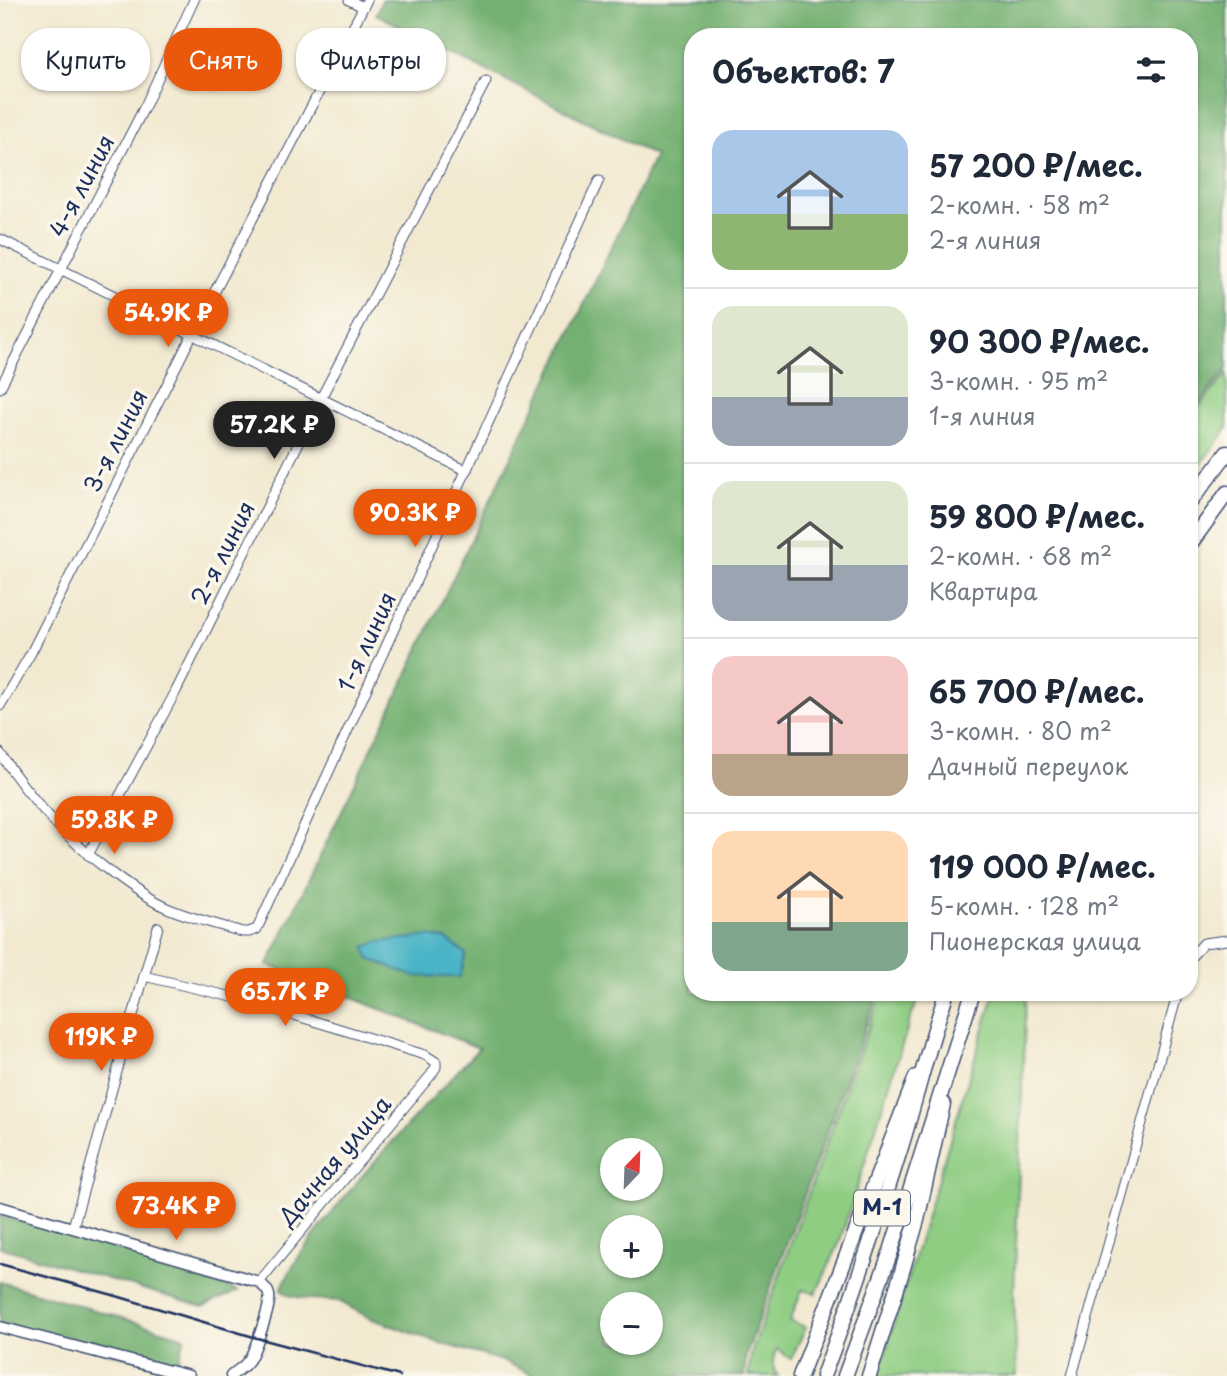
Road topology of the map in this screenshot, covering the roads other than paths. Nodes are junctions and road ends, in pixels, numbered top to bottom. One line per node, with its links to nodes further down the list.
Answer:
1 (194, 0): 7 (street, 4-я линия)
2 (349, 0): 3 (street)
3 (365, 4): 8 (street, 3-я линия)
4 (486, 80): 10 (street, 2-я линия)
5 (599, 180): 12 (street, 1-я линия)
6 (0, 239): 7 (street)
7 (60, 269): 8 (street); 9 (street, 4-я линия)
8 (192, 335): 10 (street); 16 (street, 3-я линия)
9 (0, 388)
10 (321, 398): 12 (street); 18 (street, 2-я линия)
11 (1227, 453): 13 (main road)
12 (467, 471): 18 (street, 1-я линия)
13 (1198, 491)
14 (1227, 493): 15 (main road)
15 (1198, 533)
16 (0, 706)
17 (0, 753): 18 (street)
18 (88, 855)
19 (158, 927): 22 (street)
20 (1227, 940): 21 (street)
21 (1198, 949)
22 (144, 976): 29 (street); 30 (street, Дачная улица)
23 (944, 1001): 26 (main road, М-1)
24 (971, 1001): 27 (main road, М-1)
25 (1176, 1001): 38 (street)
26 (932, 1037): 32 (main road); 35 (main road, М-1)
27 (957, 1045): 36 (main road, М-1); 37 (main road)
28 (0, 1207): 29 (street)
29 (73, 1227): 30 (street)
30 (259, 1282): 34 (street)
31 (0, 1327): 33 (street)
32 (801, 1374)
33 (183, 1376)
34 (231, 1376)
35 (823, 1376)
36 (845, 1376)
37 (869, 1376)
38 (1072, 1376)

